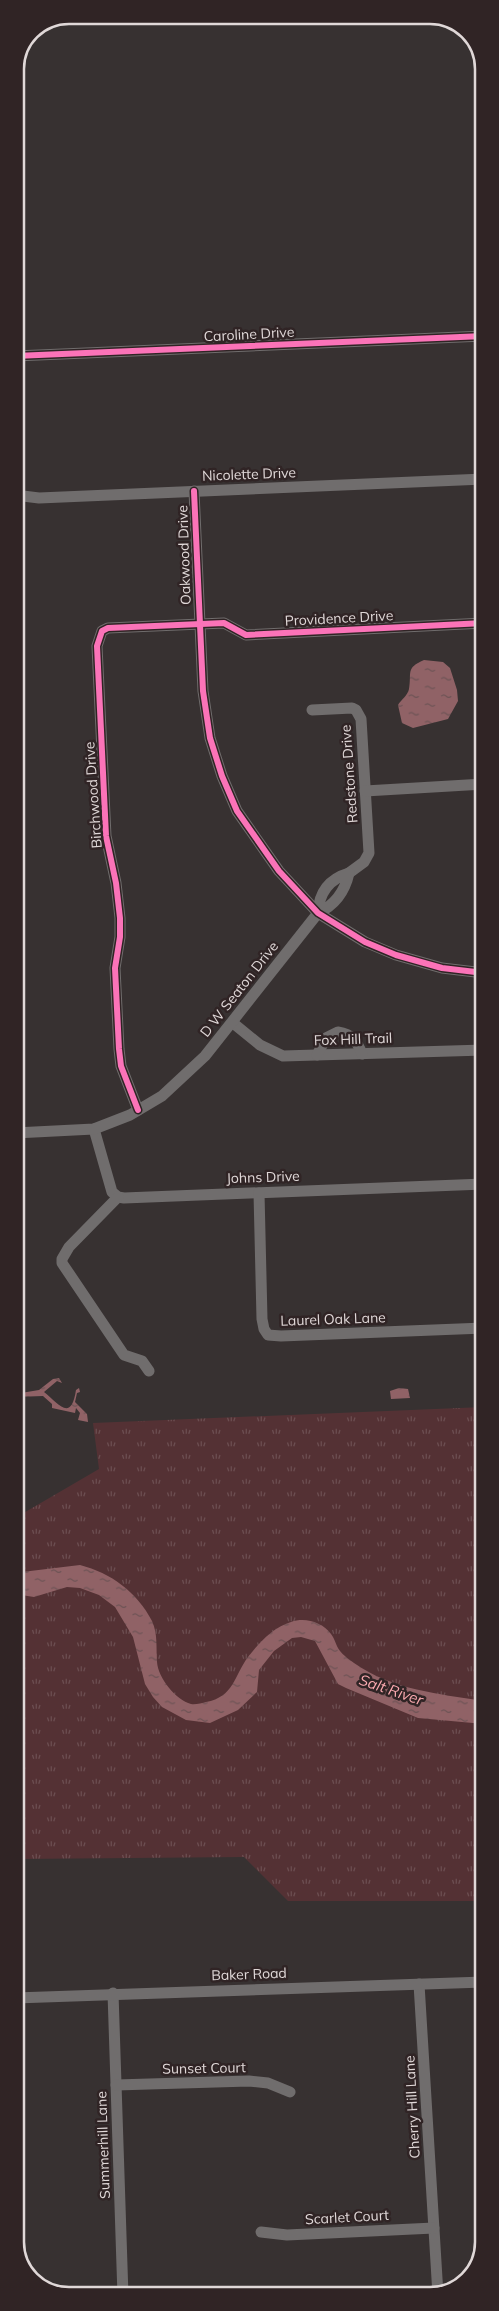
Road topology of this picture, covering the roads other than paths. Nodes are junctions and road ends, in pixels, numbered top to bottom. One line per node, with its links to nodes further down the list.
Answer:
1 (475, 336): 2 (street, Caroline Drive)
2 (24, 356)
3 (475, 479): 4 (street, Nicolette Drive)
4 (194, 491): 5 (street, Nicolette Drive); 7 (street, Oakwood Drive)
5 (24, 496)
6 (475, 623): 7 (street, Providence Drive)
7 (199, 624): 11 (street, Oakwood Drive); 17 (street, Birchwood Drive)
8 (312, 710): 10 (street, Redstone Drive)
9 (475, 785): 10 (street)
10 (365, 791): 11 (street, Redstone Drive)
11 (318, 913): 12 (street); 13 (street, D W Seaton Drive)
12 (475, 972)
13 (233, 1024): 16 (street, Fox Hill Trail); 17 (street, D W Seaton Drive)
14 (475, 1050): 15 (street, Fox Hill Trail)
15 (362, 1054): 16 (street, Fox Hill Trail); 16 (street)
16 (317, 1055)
17 (138, 1110): 18 (street, D W Seaton Drive)
18 (94, 1129): 19 (street, D W Seaton Drive); 22 (street)
19 (24, 1133)
20 (475, 1184): 21 (street, Johns Drive)
21 (259, 1192): 22 (street, Johns Drive); 23 (street, Laurel Oak Lane)
22 (118, 1197): 24 (street)
23 (475, 1328)
24 (149, 1371)
25 (475, 1982): 26 (street, Baker Road)
26 (419, 1984): 27 (street, Baker Road); 31 (street, Cherry Hill Lane)
27 (113, 1993): 28 (street, Baker Road); 29 (street, Summerhill Lane)
28 (24, 1998)
29 (116, 2085): 30 (street, Sunset Court); 33 (street, Summerhill Lane)
30 (290, 2092)
31 (434, 2228): 32 (street, Scarlet Court); 34 (street, Cherry Hill Lane)
32 (261, 2232)
33 (123, 2287)
34 (438, 2287)

